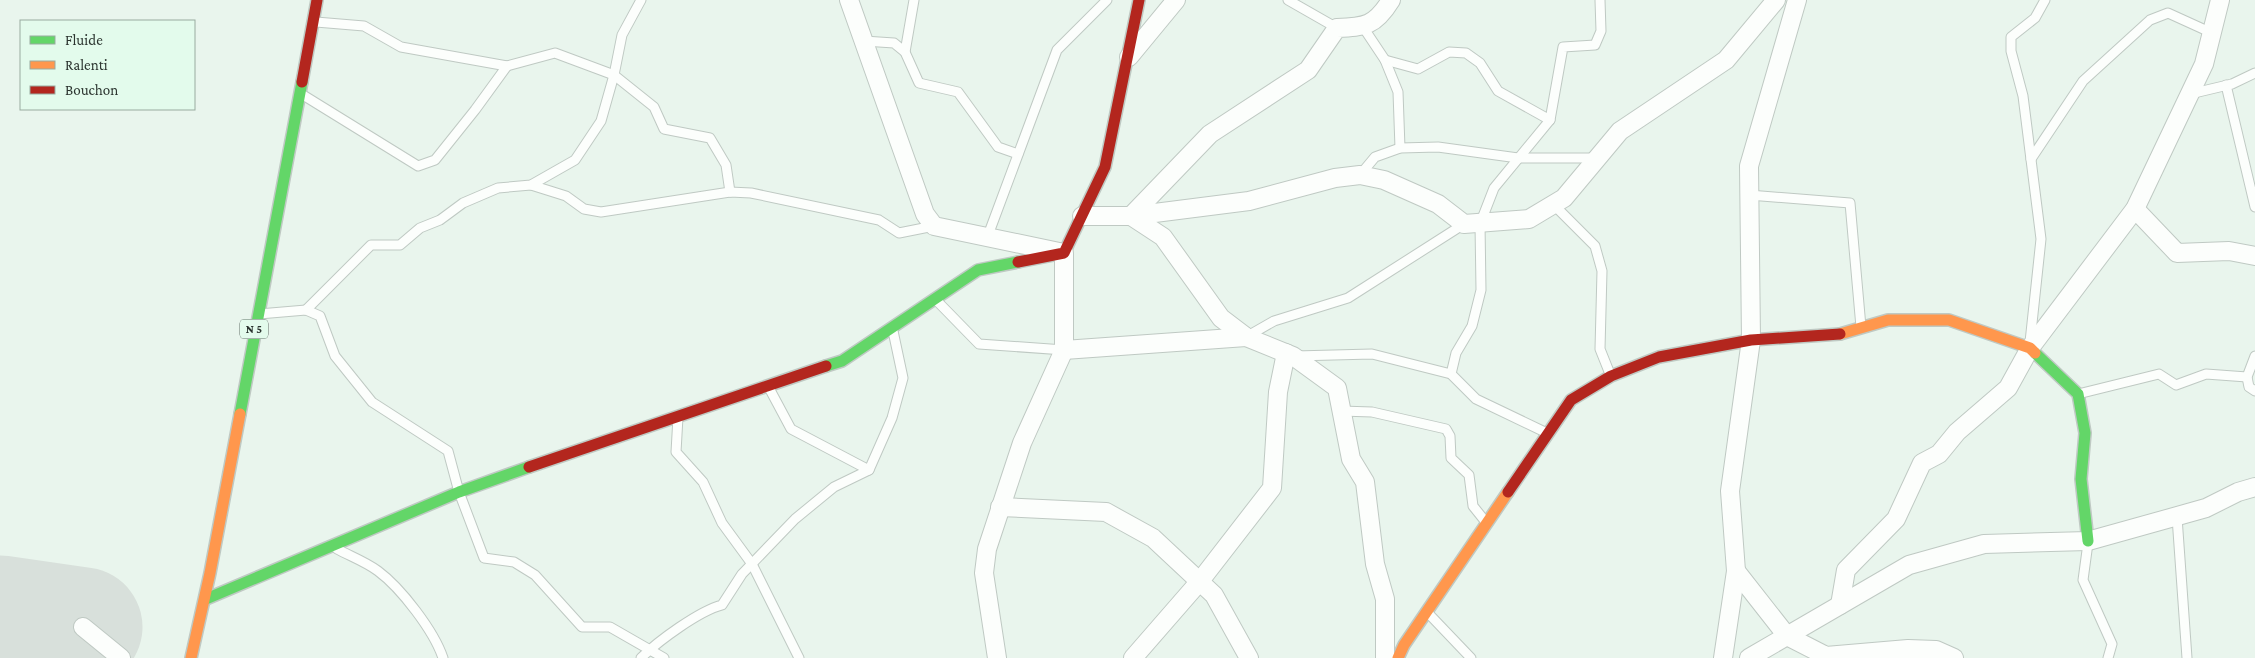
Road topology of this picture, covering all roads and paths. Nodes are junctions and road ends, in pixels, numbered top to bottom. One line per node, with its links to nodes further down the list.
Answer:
1 (317, 0): 15 (main road, N 5)
2 (641, 0): 25 (lane)
3 (849, 0): 19 (street)
4 (914, 0): 20 (lane)
5 (1107, 0): 31 (lane)
6 (1139, 0): 21 (main road)
7 (1176, 0): 21 (street)
8 (1288, 0): 17 (lane)
9 (1391, 0): 16 (street)
10 (1600, 0): 29 (lane)
11 (1776, 0): 33 (street)
12 (1797, 0): 38 (street)
13 (2045, 0): 34 (lane)
14 (2220, 0): 18 (street)
15 (313, 22): 23 (lane); 27 (main road, N 5)
16 (1363, 27): 17 (street); 22 (lane)
17 (1337, 28): 43 (street)
18 (2212, 33): 28 (street); 34 (lane)
19 (864, 41): 20 (lane); 45 (street)
20 (905, 52): 31 (lane)
21 (1127, 60): 42 (main road)
22 (1385, 60): 29 (lane); 30 (lane)
23 (507, 66): 25 (lane); 27 (lane)
24 (2255, 73): 26 (lane)
25 (614, 75): 36 (lane); 37 (lane)
26 (2226, 85): 28 (lane); 40 (lane)
27 (301, 94): 51 (main road, N 5)
28 (2190, 94): 41 (street)
29 (1550, 120): 32 (lane)
30 (1400, 148): 32 (lane); 35 (lane)
31 (1018, 154): 46 (lane)
32 (1518, 158): 33 (lane); 44 (lane)
33 (1598, 158): 39 (street)
34 (2031, 159): 56 (lane)
35 (1360, 175): 43 (street); 44 (street)
36 (531, 185): 37 (lane); 50 (lane)
37 (730, 192): 45 (lane)
38 (1749, 195): 53 (lane); 55 (street)
39 (1554, 204): 44 (street); 61 (lane)
40 (2255, 206)
41 (2135, 209): 48 (street); 56 (street)
42 (1082, 216): 43 (street); 47 (main road)
43 (1131, 216): 54 (street)
44 (1472, 224): 54 (lane); 60 (lane)
45 (934, 226): 46 (street)
46 (987, 238): 47 (street)
47 (1064, 253): 49 (main road); 57 (street)
48 (2255, 256)
49 (936, 298): 52 (main road); 57 (lane)
50 (306, 310): 51 (lane); 71 (lane)
51 (257, 314): 80 (main road, N 5)
52 (893, 327): 63 (main road); 69 (lane)
53 (1861, 327): 55 (main road); 56 (main road)
54 (1246, 337): 57 (street); 58 (street)
55 (1751, 340): 61 (main road); 78 (street)
56 (2030, 348): 65 (main road); 81 (street)
57 (1064, 350): 72 (street)
58 (1289, 355): 60 (lane); 66 (street); 79 (street)
59 (2255, 356): 62 (lane)
60 (1451, 374): 68 (lane)
61 (1611, 376): 68 (main road)
62 (2247, 377): 64 (lane); 65 (lane)
63 (768, 386): 67 (main road); 69 (lane)
64 (2255, 391)
65 (2078, 394): 75 (main road)
66 (1341, 411): 74 (lane); 96 (street)
67 (678, 415): 71 (main road); 77 (lane)
68 (1548, 433): 74 (main road)
69 (869, 470): 77 (lane)
70 (2255, 487): 73 (street)
71 (459, 492): 76 (main road); 85 (lane)
72 (1000, 507): 79 (street); 93 (street)
73 (2176, 517): 75 (street); 103 (lane)
74 (1487, 523): 82 (main road)
75 (2088, 541): 81 (street); 102 (lane)
76 (332, 546): 80 (main road); 89 (lane)
77 (752, 564): 85 (lane); 92 (lane)
78 (1736, 571): 84 (street); 99 (street)
79 (1200, 581): 94 (street); 95 (street)
80 (206, 598): 88 (main road, N 5)
81 (1840, 605): 84 (street)
82 (1427, 611): 97 (main road); 98 (lane)
83 (83, 628): 87 (street)
84 (1787, 636): 86 (street); 100 (street)
85 (650, 648): 90 (lane); 91 (lane)
86 (1875, 655): 101 (street)
87 (121, 658)
88 (191, 658)
89 (443, 658)
90 (641, 658)
91 (664, 658)
92 (799, 658)
93 (997, 658)
94 (1133, 658)
95 (1249, 658)
96 (1385, 658)
97 (1398, 658)
98 (1471, 658)
99 (1724, 658)
100 (1749, 658)
101 (1954, 658)
102 (2108, 658)
103 (2187, 658)

